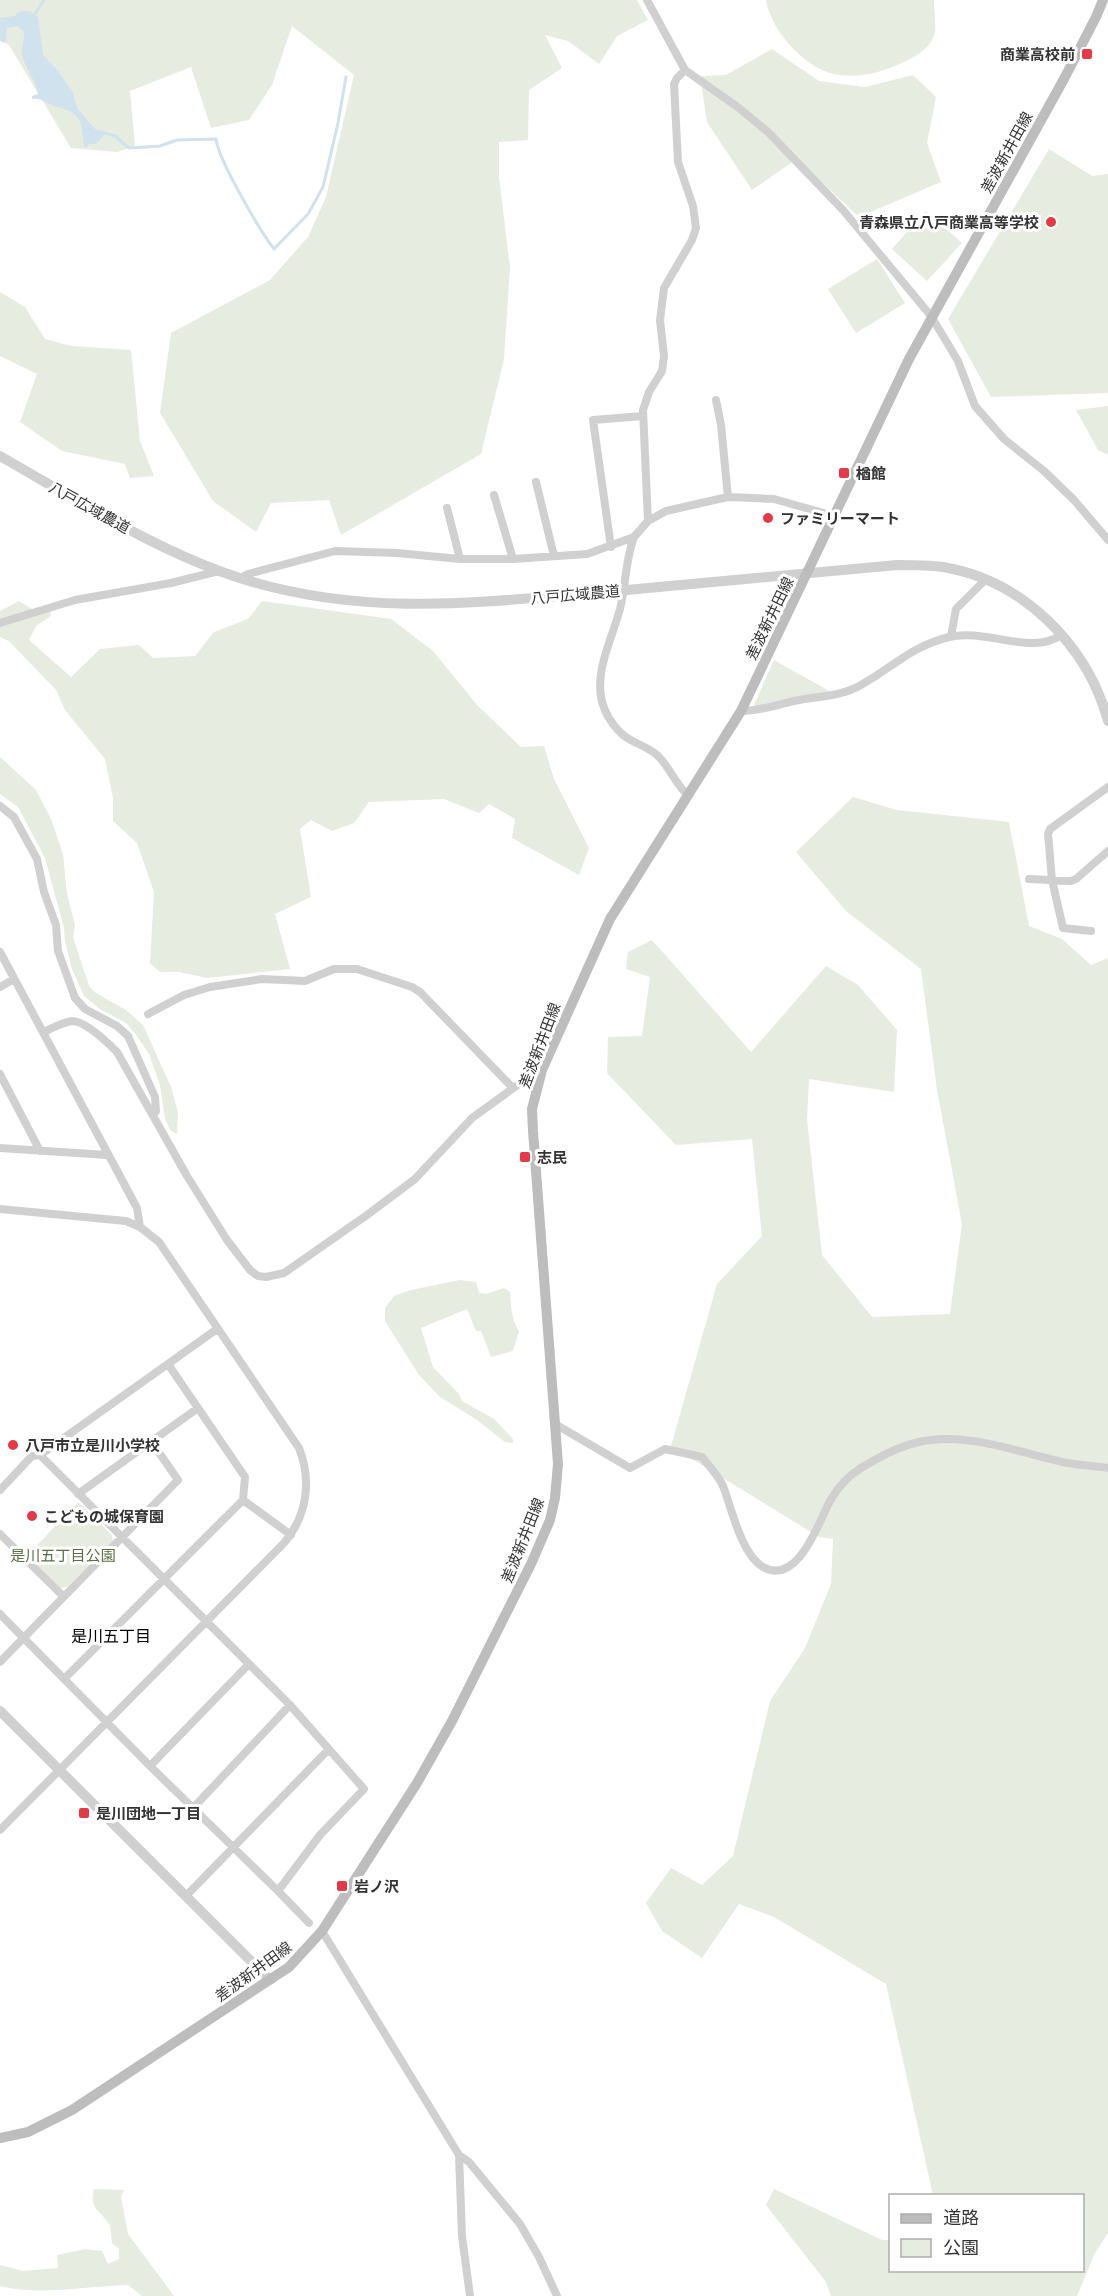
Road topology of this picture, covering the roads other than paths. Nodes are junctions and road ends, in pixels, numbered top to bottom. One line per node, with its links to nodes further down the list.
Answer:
1 (646, 0): 3 (street)
2 (1103, 0): 4 (main road, 差波新井田線)
3 (685, 70): 4 (street); 6 (street)
4 (931, 316): 12 (main road, 差波新井田線); 15 (street)
5 (716, 400): 10 (street)
6 (643, 416): 13 (street); 16 (street)
7 (0, 456): 20 (street, 八戸広域農道)
8 (536, 482): 17 (street)
9 (494, 495): 19 (street)
10 (728, 497): 12 (street); 13 (street)
11 (447, 508): 18 (street)
12 (834, 516): 21 (main road, 差波新井田線)
13 (648, 521): 14 (street)
14 (634, 537): 16 (street); 24 (street)
15 (1108, 540)
16 (610, 547): 17 (street)
17 (554, 556): 19 (street)
18 (460, 559): 19 (street); 22 (street)
19 (513, 559)
20 (219, 571): 22 (street, 八戸広域農道); 25 (street)
21 (807, 574): 23 (street, 八戸広域農道); 24 (street, 八戸広域農道); 28 (main road, 差波新井田線)
22 (240, 578): 24 (street, 八戸広域農道)
23 (985, 580): 26 (street, 八戸広域農道); 27 (street)
24 (624, 590): 31 (street)
25 (0, 623)
26 (1061, 634): 27 (street); 29 (street, 八戸広域農道)
27 (951, 636): 28 (street)
28 (741, 711): 31 (main road, 差波新井田線)
29 (1108, 721)
30 (1108, 787): 35 (street)
31 (688, 795): 42 (main road, 差波新井田線)
32 (0, 806): 45 (street)
33 (1108, 851): 35 (street)
34 (1029, 879): 35 (street)
35 (1052, 880): 36 (street)
36 (1091, 931)
37 (0, 952): 38 (street)
38 (14, 979): 39 (street); 41 (street)
39 (0, 987)
40 (148, 1014): 44 (street)
41 (44, 1032): 45 (street); 48 (street)
42 (542, 1070): 44 (street); 54 (main road, 差波新井田線)
43 (0, 1074): 47 (street)
44 (513, 1088): 45 (street)
45 (153, 1115)
46 (0, 1148): 47 (street)
47 (40, 1151): 48 (street)
48 (107, 1155): 50 (street)
49 (0, 1209): 50 (street)
50 (140, 1227): 51 (street)
51 (217, 1329): 52 (street); 62 (street)
52 (168, 1364): 53 (street); 56 (street)
53 (198, 1408): 55 (street); 60 (street)
54 (555, 1424): 57 (street); 84 (main road, 差波新井田線)
55 (151, 1441): 59 (street); 63 (street)
56 (40, 1455): 58 (street); 59 (street)
57 (1108, 1468)
58 (0, 1490)
59 (78, 1494): 63 (street)
60 (243, 1500): 62 (street); 64 (street)
61 (0, 1534): 65 (street)
62 (291, 1535): 67 (street)
63 (122, 1538): 64 (street); 65 (street)
64 (164, 1579): 67 (street); 71 (street)
65 (63, 1596): 68 (street)
66 (0, 1614): 68 (street)
67 (206, 1622): 70 (street); 74 (street)
68 (24, 1638): 69 (street); 71 (street)
69 (0, 1662)
70 (249, 1664): 72 (street); 76 (street)
71 (64, 1678): 74 (street)
72 (290, 1705): 75 (street); 78 (street)
73 (0, 1711): 77 (street)
74 (107, 1723): 76 (street); 77 (street)
75 (328, 1750): 80 (street); 81 (street)
76 (150, 1766): 78 (street)
77 (59, 1771): 79 (street); 82 (street)
78 (194, 1807): 80 (street)
79 (0, 1830)
80 (232, 1847): 81 (street); 82 (street)
81 (278, 1891): 83 (street)
82 (186, 1896): 85 (street)
83 (309, 1923)
84 (322, 1931): 85 (main road, 差波新井田線); 87 (street)
85 (270, 1980): 86 (main road, 差波新井田線)
86 (0, 2138)
87 (459, 2155): 88 (street); 89 (street)
88 (470, 2296)
89 (557, 2296)

